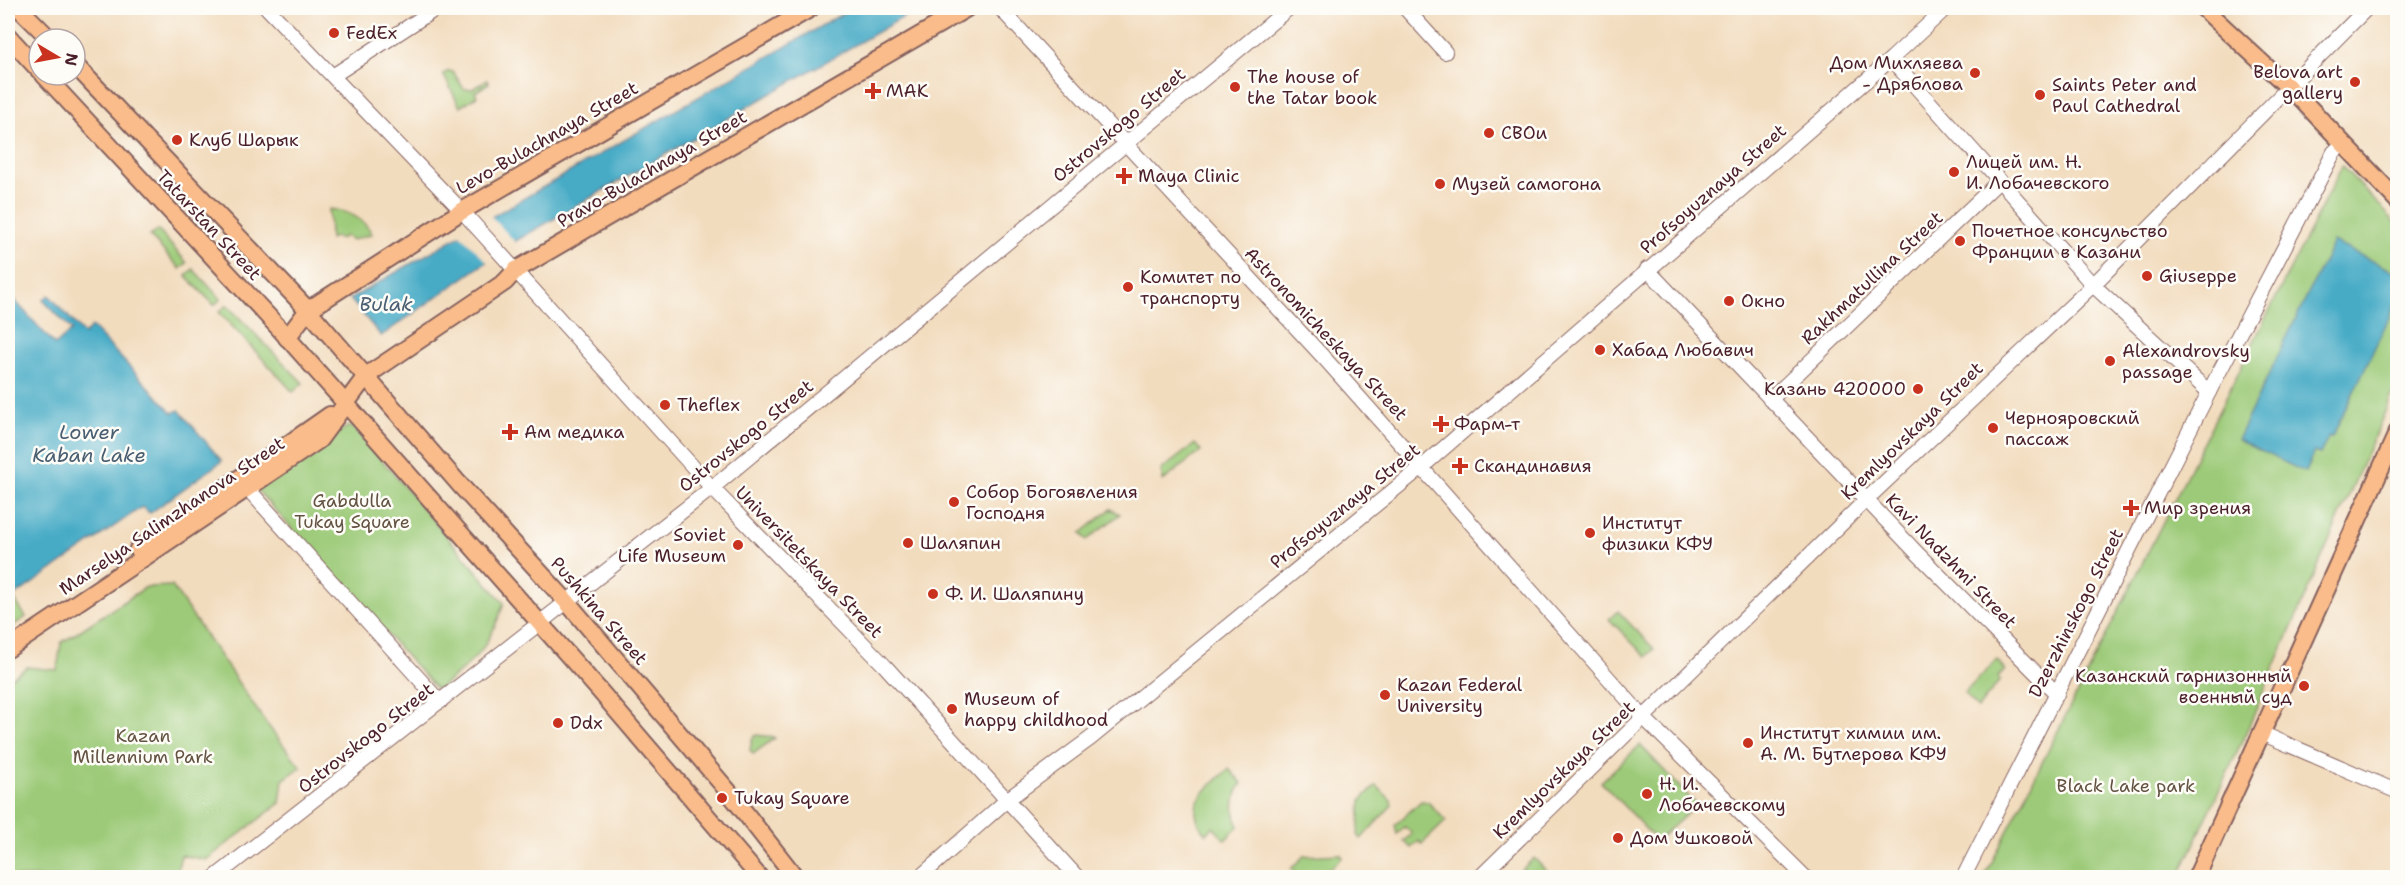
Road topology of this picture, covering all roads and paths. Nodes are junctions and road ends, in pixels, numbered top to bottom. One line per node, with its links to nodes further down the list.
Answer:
1 (19, 8): 12 (main road)
2 (267, 8): 17 (street, Universitetskaya Street)
3 (437, 8): 17 (street)
4 (811, 8): 25 (main road, Levo-Bulachnaya Street)
5 (967, 8): 27 (main road, Pravo-Bulachnaya Street)
6 (1000, 8): 22 (street, Astronomicheskaya Street)
7 (1289, 8): 22 (street, Ostrovskogo Street)
8 (1405, 8): 14 (street)
9 (1946, 8): 16 (street, Profsoyuznaya Street)
10 (2203, 8): 19 (main road)
11 (2367, 8): 19 (street, Kremlyovskaya Street)
12 (38, 27)
13 (8, 36): 15 (main road)
14 (1445, 51)
15 (27, 57)
16 (1891, 59): 23 (street); 26 (street, Profsoyuznaya Street)
17 (334, 75): 25 (street, Universitetskaya Street)
18 (87, 78): 29 (main road, Tatarstan Street)
19 (2288, 86): 21 (main road); 28 (street, Kremlyovskaya Street)
20 (55, 87): 30 (main road, Tatarstan Street)
21 (2343, 144): 24 (main road); 32 (street, Dzerzhinskogo Street)
22 (1125, 145): 36 (street, Astronomicheskaya Street); 37 (street, Ostrovskogo Street)
23 (1998, 182): 28 (street); 33 (street, Rakhmatullina Street)
24 (2397, 201)
25 (466, 215): 27 (street, Universitetskaya Street); 29 (main road, Levo-Bulachnaya Street)
26 (1647, 269): 33 (street, Kavi Nadzhmi Street); 36 (street, Profsoyuznaya Street)
27 (516, 270): 31 (main road, Pravo-Bulachnaya Street); 37 (street, Universitetskaya Street)
28 (2093, 285): 32 (street); 39 (street, Kremlyovskaya Street)
29 (308, 310): 30 (main road); 31 (main road, Tatarstan Street)
30 (287, 338): 34 (main road, Tatarstan Street)
31 (366, 376): 34 (main road, Pravo-Bulachnaya Street); 40 (main road, Pushkina Street)
32 (2209, 392): 44 (street, Dzerzhinskogo Street)
33 (1770, 400): 39 (street, Kavi Nadzhmi Street)
34 (345, 402): 38 (main road, Marselya Salimzhanova Street); 41 (main road); 42 (main road)
35 (2397, 431): 47 (main road)
36 (1422, 467): 46 (street, Astronomicheskaya Street); 49 (street, Profsoyuznaya Street)
37 (712, 488): 40 (street, Ostrovskogo Street); 49 (street, Universitetskaya Street)
38 (248, 489): 43 (main road, Marselya Salimzhanova Street); 45 (street)
39 (1866, 500): 44 (street, Kavi Nadzhmi Street); 46 (street, Kremlyovskaya Street)
40 (567, 602): 41 (street, Ostrovskogo Street); 52 (main road, Pushkina Street)
41 (540, 624): 45 (street, Ostrovskogo Street); 51 (main road)
42 (8, 636)
43 (8, 649)
44 (2057, 694): 57 (street, Dzerzhinskogo Street)
45 (440, 702): 50 (street, Ostrovskogo Street)
46 (1643, 717): 55 (street, Kremlyovskaya Street); 56 (street, Astronomicheskaya Street)
47 (2261, 733): 48 (street); 58 (main road)
48 (2397, 792)
49 (1008, 799): 53 (street, Profsoyuznaya Street); 54 (street, Universitetskaya Street)
50 (214, 878)
51 (760, 878)
52 (796, 878)
53 (919, 878)
54 (1078, 878)
55 (1479, 878)
56 (1806, 878)
57 (1963, 878)
58 (2196, 878)

